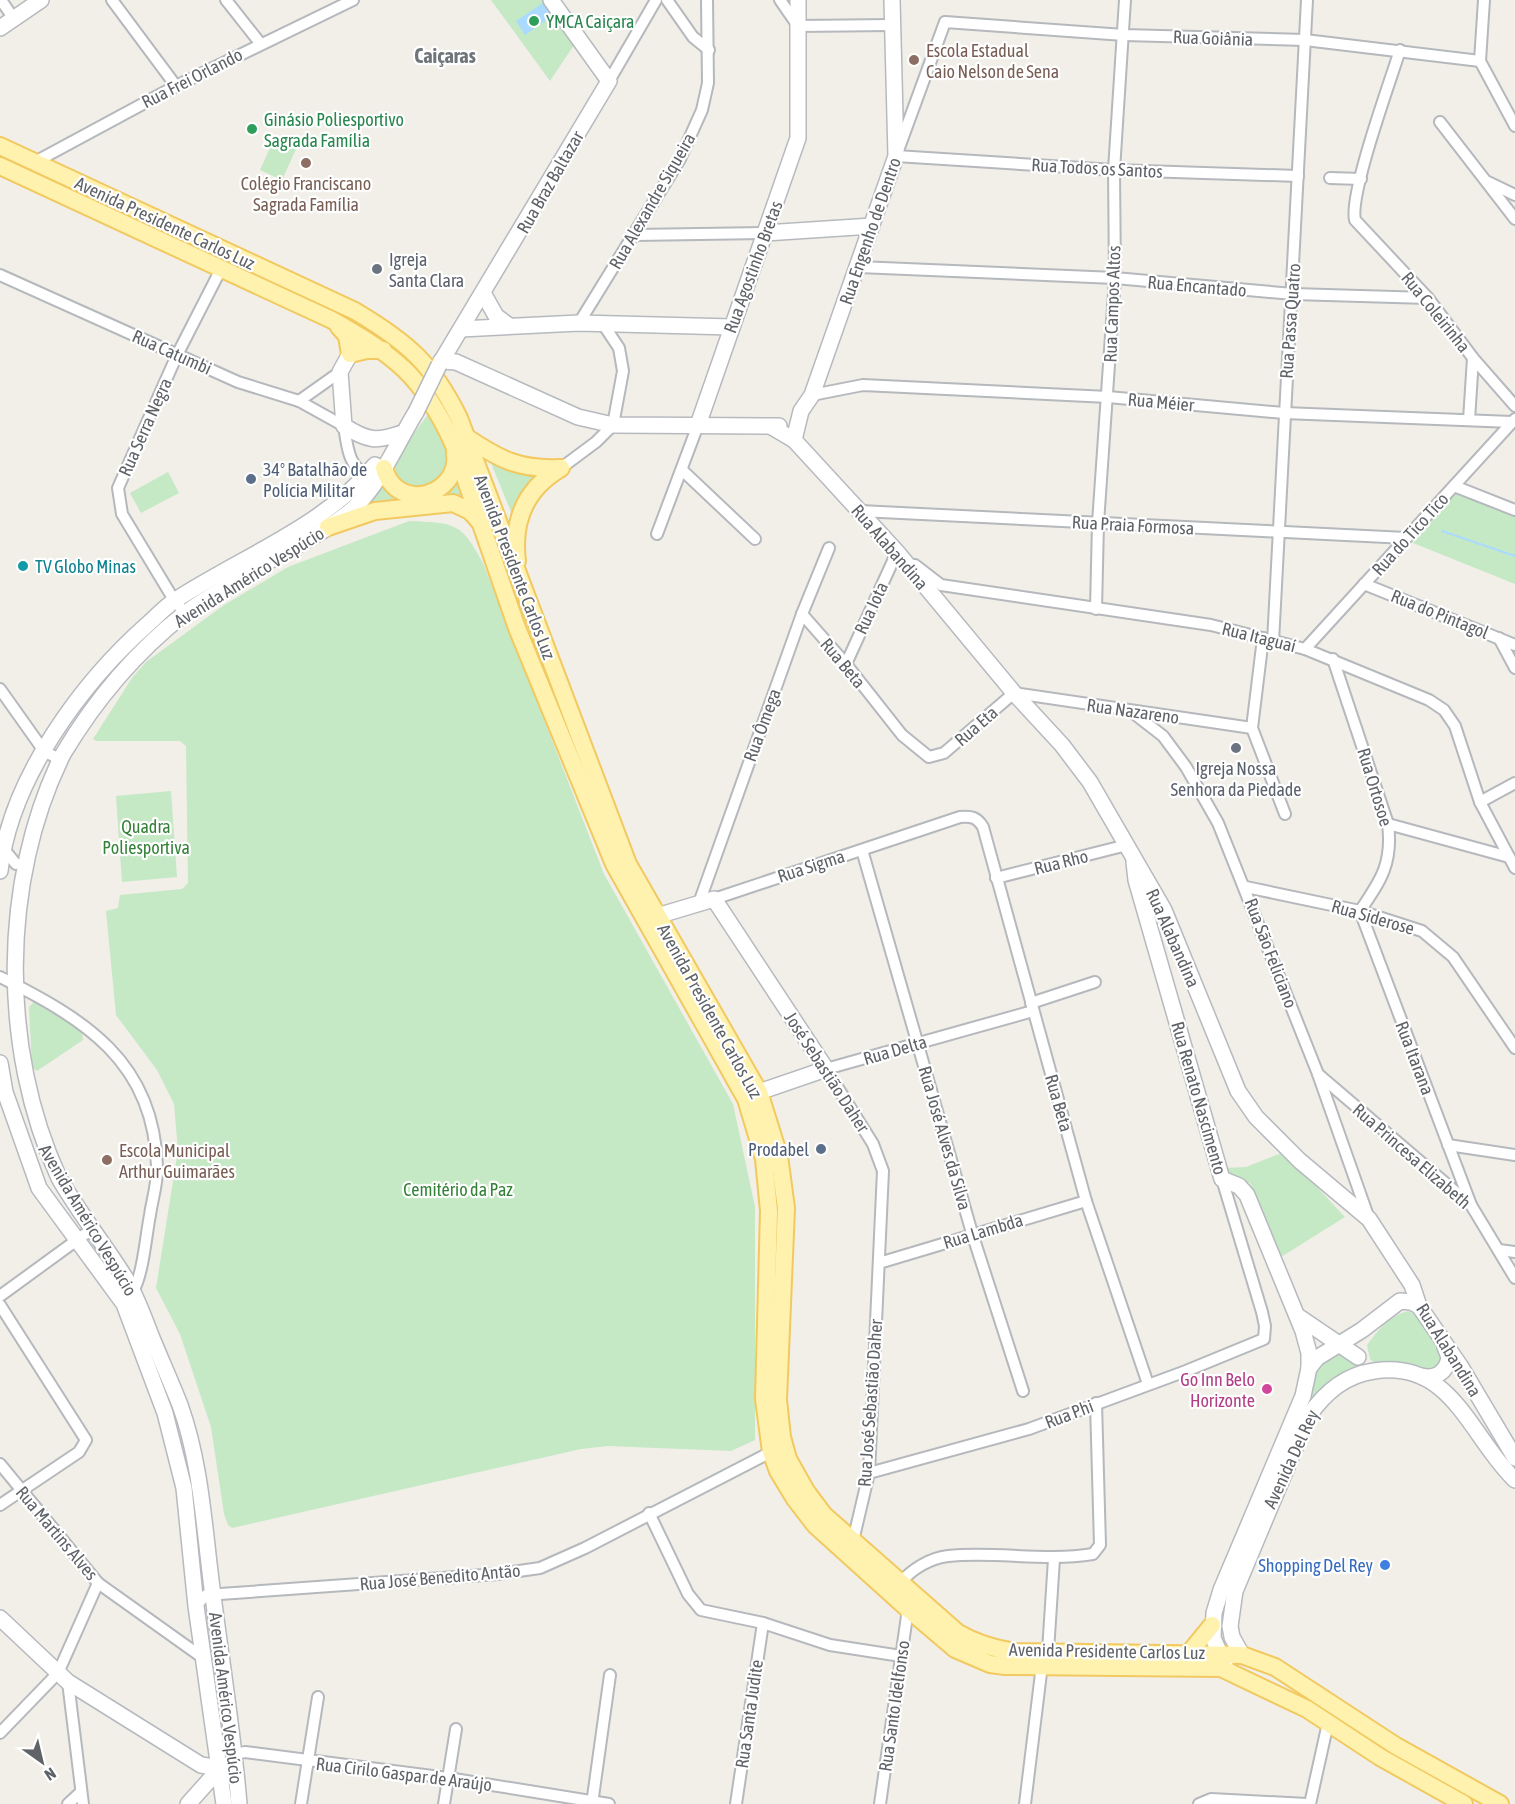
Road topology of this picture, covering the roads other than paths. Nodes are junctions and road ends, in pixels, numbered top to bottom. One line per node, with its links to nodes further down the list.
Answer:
1 (1, 0): 17 (street)
2 (41, 0): 17 (street)
3 (112, 0): 29 (street)
4 (226, 0): 24 (street)
5 (353, 0): 16 (street, Rua Frei Orlando)
6 (552, 0): 28 (street)
7 (656, 0): 28 (street, Rua Braz Baltazar)
8 (667, 0): 25 (street)
9 (707, 0): 25 (street, Rua Alexandre Siqueira)
10 (780, 0): 20 (street)
11 (798, 0): 20 (street, Rua Agostinho Bretas)
12 (892, 0): 19 (street)
13 (1125, 0): 22 (street, Rua Campos Altos)
14 (1307, 0): 23 (street, Rua Passa Quatro)
15 (1484, 0): 27 (street)
16 (338, 3): 24 (street, Rua Frei Orlando)
17 (14, 19): 21 (street)
18 (945, 22): 22 (street, Rua Goiânia); 33 (street, Rua Engenho de Dentro)
19 (892, 25): 20 (street); 33 (street)
20 (798, 26): 44 (street, Rua Agostinho Bretas)
21 (0, 28)
22 (1124, 35): 23 (street, Rua Goiânia); 36 (street, Rua Campos Altos)
23 (1305, 40): 26 (street, Rua Goiânia); 37 (street, Rua Passa Quatro)
24 (260, 43): 29 (street, Rua Frei Orlando)
25 (708, 50): 45 (street, Rua Alexandre Siqueira)
26 (1400, 50): 27 (street, Rua Goiânia); 39 (street)
27 (1480, 61): 31 (street)
28 (609, 81): 50 (street, Rua Braz Baltazar)
29 (176, 86): 34 (street, Rua Frei Orlando)
30 (1440, 122): 40 (street)
31 (1515, 126)
32 (0, 146): 34 (main road, Avenida Presidente Carlos Luz)
33 (896, 156): 36 (street, Rua Todos os Santos); 43 (street, Rua Engenho de Dentro)
34 (35, 162): 78 (main road, Avenida Presidente Carlos Luz)
35 (0, 165): 47 (main road, Avenida Presidente Carlos Luz)
36 (1114, 170): 37 (street, Rua Todos os Santos); 49 (street, Rua Campos Altos)
37 (1298, 176): 51 (street, Rua Passa Quatro)
38 (1330, 178): 39 (street)
39 (1361, 179): 52 (street, Rua Coleirinha)
40 (1486, 181): 41 (street); 42 (street)
41 (1515, 195)
42 (1515, 219)
43 (872, 226): 44 (street); 46 (street, Rua Engenho de Dentro)
44 (765, 233): 45 (street); 57 (street, Rua Agostinho Bretas)
45 (635, 235): 54 (street, Rua Alexandre Siqueira)
46 (859, 267): 49 (street, Rua Encantado); 65 (street, Rua Engenho de Dentro)
47 (221, 269): 53 (main road, Avenida Presidente Carlos Luz); 61 (street, Rua Serra Negra)
48 (0, 275): 61 (street, Rua Catumbi)
49 (1115, 278): 51 (street, Rua Encantado); 66 (street, Rua Campos Altos)
50 (483, 293): 56 (street); 58 (street, Rua Braz Baltazar)
51 (1293, 294): 52 (street, Rua Encantado); 69 (street, Rua Passa Quatro)
52 (1428, 298): 62 (street, Rua Coleirinha)
53 (332, 320): 59 (main road, Avenida Presidente Carlos Luz); 60 (main road)
54 (579, 323): 55 (street); 56 (street)
55 (603, 324): 57 (street); 73 (street)
56 (508, 325): 58 (street)
57 (732, 327): 74 (street, Rua Agostinho Bretas)
58 (461, 329): 63 (street, Rua Braz Baltazar)
59 (384, 350): 60 (main road); 78 (main road, Avenida Presidente Carlos Luz)
60 (350, 354): 64 (street)
61 (177, 355): 67 (street, Rua Catumbi); 97 (street, Rua Serra Negra)
62 (1473, 358): 68 (street, Rua Coleirinha); 70 (street)
63 (445, 363): 73 (street); 77 (street, Avenida Américo Vespúcio, bridge)
64 (340, 372): 67 (street); 75 (street)
65 (812, 395): 66 (street, Rua Méier); 72 (street, Rua Engenho de Dentro)
66 (1108, 397): 69 (street, Rua Méier); 87 (street, Rua Campos Altos)
67 (299, 401): 75 (street, Rua Catumbi)
68 (1515, 406)
69 (1284, 413): 70 (street, Rua Méier); 90 (street, Rua Passa Quatro)
70 (1468, 420): 71 (street, Rua Méier)
71 (1514, 420): 83 (street, Rua do Tico Tico)
72 (797, 421): 76 (street); 79 (street, Rua Engenho de Dentro)
73 (613, 425): 74 (street); 80 (street)
74 (698, 425): 76 (street); 81 (street, Rua Agostinho Bretas)
75 (344, 426): 77 (street, Rua Catumbi); 82 (street)
76 (772, 427): 79 (street, Rua Alabandina)
77 (402, 433): 82 (street, Avenida Américo Vespúcio)
78 (459, 440): 80 (main road); 82 (main road); 86 (main road, Avenida Presidente Carlos Luz); 95 (main road, Avenida Presidente Carlos Luz)
79 (794, 440): 85 (street, Rua Alabandina)
80 (561, 468): 95 (main road)
81 (682, 470): 89 (street, Rua Agostinho Bretas); 92 (street)
82 (376, 471): 88 (street, Avenida Américo Vespúcio); 97 (street, Avenida Américo Vespúcio)
83 (1454, 486): 84 (street); 91 (street, Rua do Tico Tico)
84 (1515, 510)
85 (860, 511): 87 (street, Rua Praia Formosa); 94 (street, Rua Alabandina)
86 (479, 521): 88 (main road); 131 (main road, Avenida Presidente Carlos Luz)
87 (1098, 523): 90 (street, Rua Praia Formosa); 98 (street, Rua Campos Altos)
88 (328, 527): 99 (street, Avenida Américo Vespúcio)
89 (658, 530)
90 (1278, 532): 91 (street, Rua Praia Formosa); 102 (street, Rua Passa Quatro)
91 (1406, 538): 96 (street, Rua do Tico Tico)
92 (755, 539)
93 (829, 548): 100 (street, Rua Ômega)
94 (898, 554): 98 (street, Rua Itaguaí); 106 (street, Rua Iota); 109 (street, Rua Alabandina)
95 (519, 580): 131 (main road, Avenida Presidente Carlos Luz)
96 (1364, 584): 101 (street, Rua do Pintagol); 104 (street, Rua do Tico Tico)
97 (174, 600): 99 (street, Rua Serra Negra); 112 (street, Avenida Américo Vespúcio)
98 (1096, 609): 102 (street, Rua Itaguaí)
99 (185, 613): 114 (street, Avenida Américo Vespúcio)
100 (802, 615): 106 (street, Rua Beta); 129 (street, Rua Ômega)
101 (1499, 638): 103 (street, Rua do Pintagol); 107 (street)
102 (1268, 640): 104 (street, Rua Itaguaí); 111 (street, Rua Passa Quatro)
103 (1515, 645)
104 (1305, 649): 105 (street, Rua Itaguaí)
105 (1334, 659): 116 (street, Rua Itaguaí); 119 (street, Rua Ortosoe)
106 (846, 664): 113 (street, Rua Beta)
107 (1515, 668)
108 (0, 689): 112 (street)
109 (1014, 693): 110 (street, Rua Nazareno); 113 (street, Rua Eta); 122 (street, Rua Alabandina)
110 (1132, 712): 111 (street, Rua Nazareno); 128 (street, Rua São Feliciano)
111 (1252, 728): 117 (street)
112 (44, 751): 114 (street); 120 (street, Avenida Américo Vespúcio)
113 (936, 757)
114 (59, 759): 124 (street, Avenida Américo Vespúcio)
115 (1515, 783): 116 (street)
116 (1480, 802): 123 (street, Rua Itaguaí)
117 (1285, 814)
118 (979, 819): 121 (street, Rua Sigma); 127 (street, Rua Beta)
119 (1388, 824): 123 (street); 130 (street, Rua Ortosoe)
120 (1, 846): 124 (street); 126 (street, Avenida Américo Vespúcio)
121 (862, 850): 129 (street, Rua Sigma); 135 (street, Rua José Alves da Silva)
122 (1130, 851): 127 (street, Rua Rho); 145 (street, Rua Renato Nascimento); 148 (street, Rua Alabandina)
123 (1509, 857): 125 (street, Rua Itaguaí)
124 (16, 864): 132 (street, Avenida Américo Vespúcio)
125 (1515, 868)
126 (0, 871)
127 (996, 878): 134 (street, Rua Beta)
128 (1246, 887): 130 (street, Rua Siderose); 139 (street, Rua São Feliciano)
129 (707, 901): 131 (street, Rua Sigma); 138 (street, José Sebastião Daher)
130 (1360, 911): 136 (street, Rua Siderose); 143 (street, Rua Itarana)
131 (650, 917): 142 (main road, Avenida Presidente Carlos Luz); 172 (main road, Avenida Presidente Carlos Luz)
132 (2, 978): 140 (street, Avenida Américo Vespúcio); 156 (street)
133 (1095, 982): 134 (street, Rua Delta)
134 (1032, 1007): 135 (street, Rua Delta); 146 (street, Rua Beta)
135 (917, 1043): 138 (street, Rua Delta); 150 (street, Rua José Alves da Silva)
136 (1515, 1048)
137 (0, 1064): 141 (street, Avenida Américo Vespúcio)
138 (825, 1069): 142 (street, Rua Delta); 154 (street, José Sebastião Daher)
139 (1318, 1074): 147 (street, Rua Princesa Elizabeth); 148 (street, Rua São Feliciano)
140 (21, 1088): 141 (street); 149 (street, Avenida Américo Vespúcio)
141 (5, 1092): 151 (street, Avenida Américo Vespúcio)
142 (759, 1092): 180 (main road, Avenida Presidente Carlos Luz)
143 (1448, 1145): 144 (street); 147 (street, Rua Itarana)
144 (1515, 1155)
145 (1222, 1179): 160 (street); 162 (street, Rua Renato Nascimento)
146 (1086, 1201): 150 (street, Rua Lambda); 169 (street, Rua Beta)
147 (1471, 1205): 152 (street, Rua Princesa Elizabeth)
148 (1369, 1219): 159 (street, Rua Alabandina)
149 (92, 1229): 151 (street); 156 (street, Avenida Américo Vespúcio)
150 (972, 1233): 154 (street, Rua Lambda); 170 (street, Rua José Alves da Silva)
151 (78, 1239): 157 (street); 185 (street, Avenida Américo Vespúcio)
152 (1499, 1250): 153 (street); 155 (street, Rua Princesa Elizabeth)
153 (1515, 1252)
154 (879, 1263): 175 (street, Rua José Sebastião Daher)
155 (1515, 1278)
156 (133, 1291): 184 (street, Avenida Américo Vespúcio)
157 (0, 1296)
158 (0, 1305): 177 (street)
159 (1419, 1306): 161 (street); 164 (street, Rua Alabandina)
160 (1296, 1315): 163 (street); 166 (street)
161 (1375, 1321): 163 (street); 165 (street)
162 (1264, 1339): 169 (street, Rua Phi)
163 (1340, 1344): 165 (street); 166 (street)
164 (1444, 1344): 168 (street); 173 (street, Rua Alabandina)
165 (1358, 1357): 167 (street)
166 (1309, 1368): 189 (street, Avenida Del Rey)
167 (1384, 1369): 168 (street, Avenida Del Rey); 192 (street, Avenida Del Rey)
168 (1421, 1376): 176 (street, Avenida Del Rey)
169 (1148, 1384): 171 (street, Rua Phi)
170 (1023, 1391)
171 (1096, 1403): 175 (street, Rua Phi); 181 (street)
172 (771, 1452): 179 (street, Rua José Benedito Antão); 186 (main road, Avenida Presidente Carlos Luz)
173 (1515, 1458)
174 (0, 1464): 177 (street, Rua Martins Alves)
175 (869, 1473): 180 (street, Rua José Sebastião Daher)
176 (1515, 1480)
177 (20, 1491): 178 (street); 182 (street, Rua Martins Alves)
178 (0, 1505)
179 (649, 1513): 184 (street, Rua José Benedito Antão); 188 (street)
180 (853, 1541): 183 (main road, Avenida Presidente Carlos Luz)
181 (1054, 1559): 183 (street); 194 (street)
182 (98, 1582): 195 (street, Rua Martins Alves); 198 (street)
183 (900, 1583): 194 (main road, Avenida Presidente Carlos Luz)
184 (213, 1595): 185 (street, Rua José Benedito Antão); 203 (street, Avenida Américo Vespúcio)
185 (196, 1606): 195 (street, Avenida Américo Vespúcio)
186 (908, 1609): 193 (street, Rua Santo Idelfonso); 194 (main road, Avenida Presidente Carlos Luz)
187 (0, 1618): 198 (street)
188 (763, 1623): 193 (street); 217 (street, Rua Santa Judite)
189 (1212, 1625): 190 (main road); 191 (street, Avenida Del Rey)
190 (1190, 1652): 191 (main road, Avenida Presidente Carlos Luz); 194 (main road, Avenida Presidente Carlos Luz)
191 (1218, 1653): 192 (main road, Avenida Presidente Carlos Luz); 196 (street, Avenida Del Rey)
192 (1242, 1655): 223 (main road, Avenida Presidente Carlos Luz)
193 (901, 1656): 218 (street, Rua Santo Idelfonso)
194 (1045, 1658): 196 (main road, Avenida Presidente Carlos Luz); 219 (street)
195 (206, 1660): 205 (street, Avenida Américo Vespúcio)
196 (1228, 1670): 200 (main road, Avenida Presidente Carlos Luz)
197 (610, 1675): 208 (street)
198 (63, 1678): 202 (street); 205 (street); 207 (street)
199 (318, 1697): 204 (street)
200 (1328, 1723): 221 (street); 222 (main road, Avenida Presidente Carlos Luz)
201 (456, 1730): 206 (street)
202 (0, 1734)
203 (235, 1755): 204 (street, Rua Cirilo Gaspar de Araújo); 205 (street); 213 (street, Avenida Américo Vespúcio)
204 (306, 1762): 206 (street, Rua Cirilo Gaspar de Araújo); 214 (street)
205 (220, 1768): 211 (street); 212 (street, Avenida Américo Vespúcio)
206 (448, 1778): 208 (street, Rua Cirilo Gaspar de Araújo); 215 (street)
207 (81, 1792): 209 (street); 210 (street)
208 (592, 1803): 216 (street, Rua Cirilo Gaspar de Araújo)
209 (68, 1804)
210 (83, 1804)
211 (189, 1804)
212 (224, 1804)
213 (239, 1804)
214 (301, 1804)
215 (444, 1804)
216 (609, 1804)
217 (736, 1804)
218 (880, 1804)
219 (1025, 1804)
220 (1199, 1804): 221 (street)
221 (1309, 1804)
222 (1464, 1804)
223 (1500, 1804)

